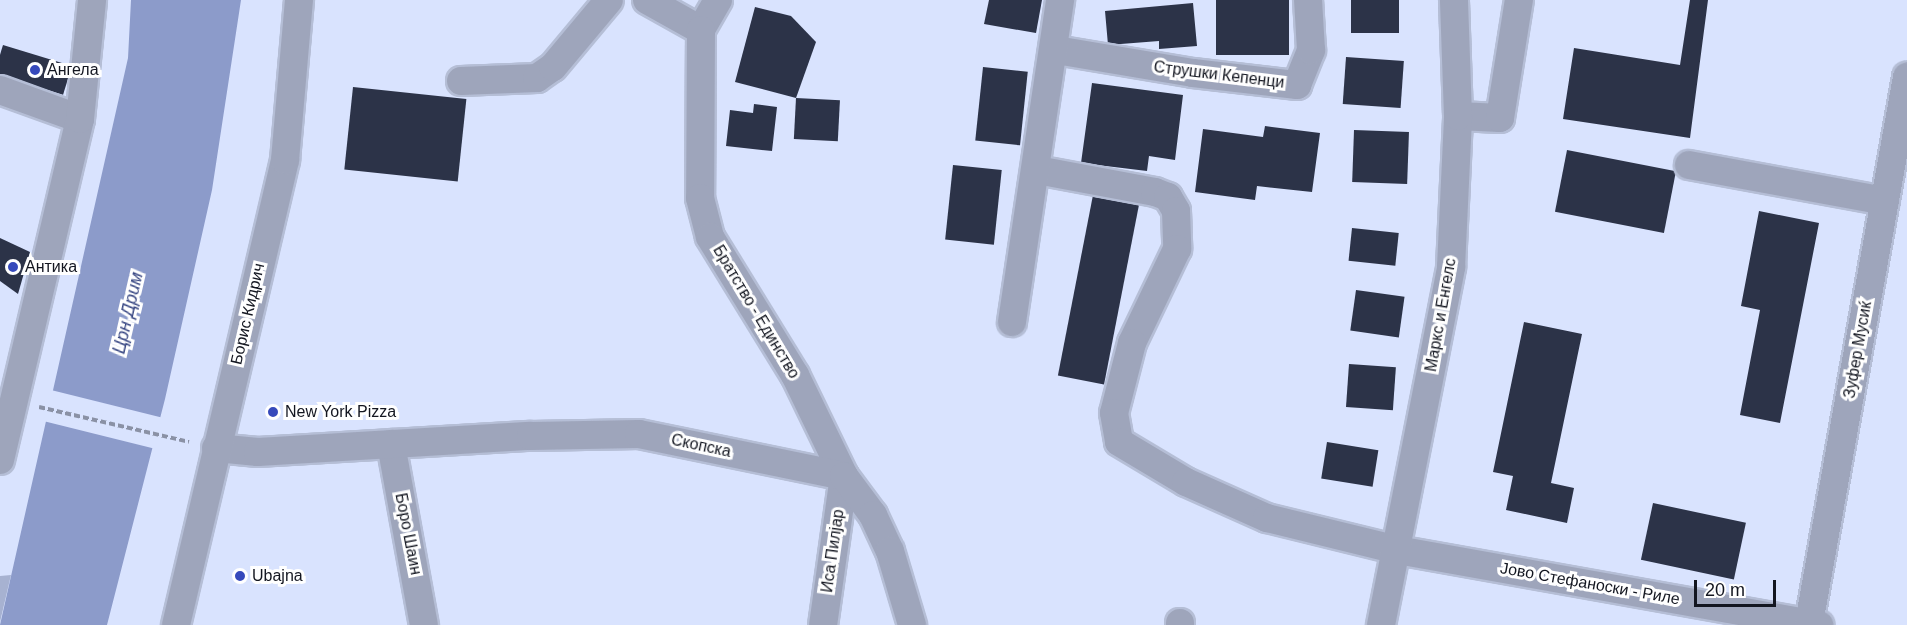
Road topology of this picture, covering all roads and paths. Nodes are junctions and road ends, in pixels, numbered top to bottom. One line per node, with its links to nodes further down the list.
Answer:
1 (92, 0): 16 (street)
2 (299, 0): 23 (street, Борис Кидрич)
3 (609, 0): 13 (street)
4 (646, 0): 10 (street)
5 (718, 0): 10 (street, Братство - Единство)
6 (1060, 0): 11 (street)
7 (1308, 0): 11 (street, Струшки Кепенци)
8 (1454, 0): 15 (street, Маркс и Енгелс)
9 (1519, 0): 15 (street)
10 (701, 30): 25 (street, Братство - Единство)
11 (1056, 50): 18 (street)
12 (1907, 77): 19 (street, Зуфер Мусиќ)
13 (461, 81)
14 (0, 90): 16 (street)
15 (1458, 116): 26 (street, Маркс и Енгелс)
16 (80, 119): 21 (street)
17 (1689, 165): 19 (street)
18 (1037, 170): 20 (street); 26 (street)
19 (1885, 201): 27 (street, Зуфер Мусиќ)
20 (1012, 322)
21 (9, 384): 23 (path); 24 (street)
22 (390, 444): 23 (street, Скопска); 25 (street, Скопска); 29 (street, Боро Шаин)
23 (216, 448): 28 (street, Борис Кидрич)
24 (0, 460)
25 (844, 476): 30 (street, Иса Пилјар); 31 (street)
26 (1397, 550): 27 (street, Јово Стефаноски - Риле); 32 (street, Маркс и Енгелс)
27 (1814, 624)
28 (176, 625)
29 (424, 625)
30 (823, 625)
31 (912, 625)
32 (1381, 625)

